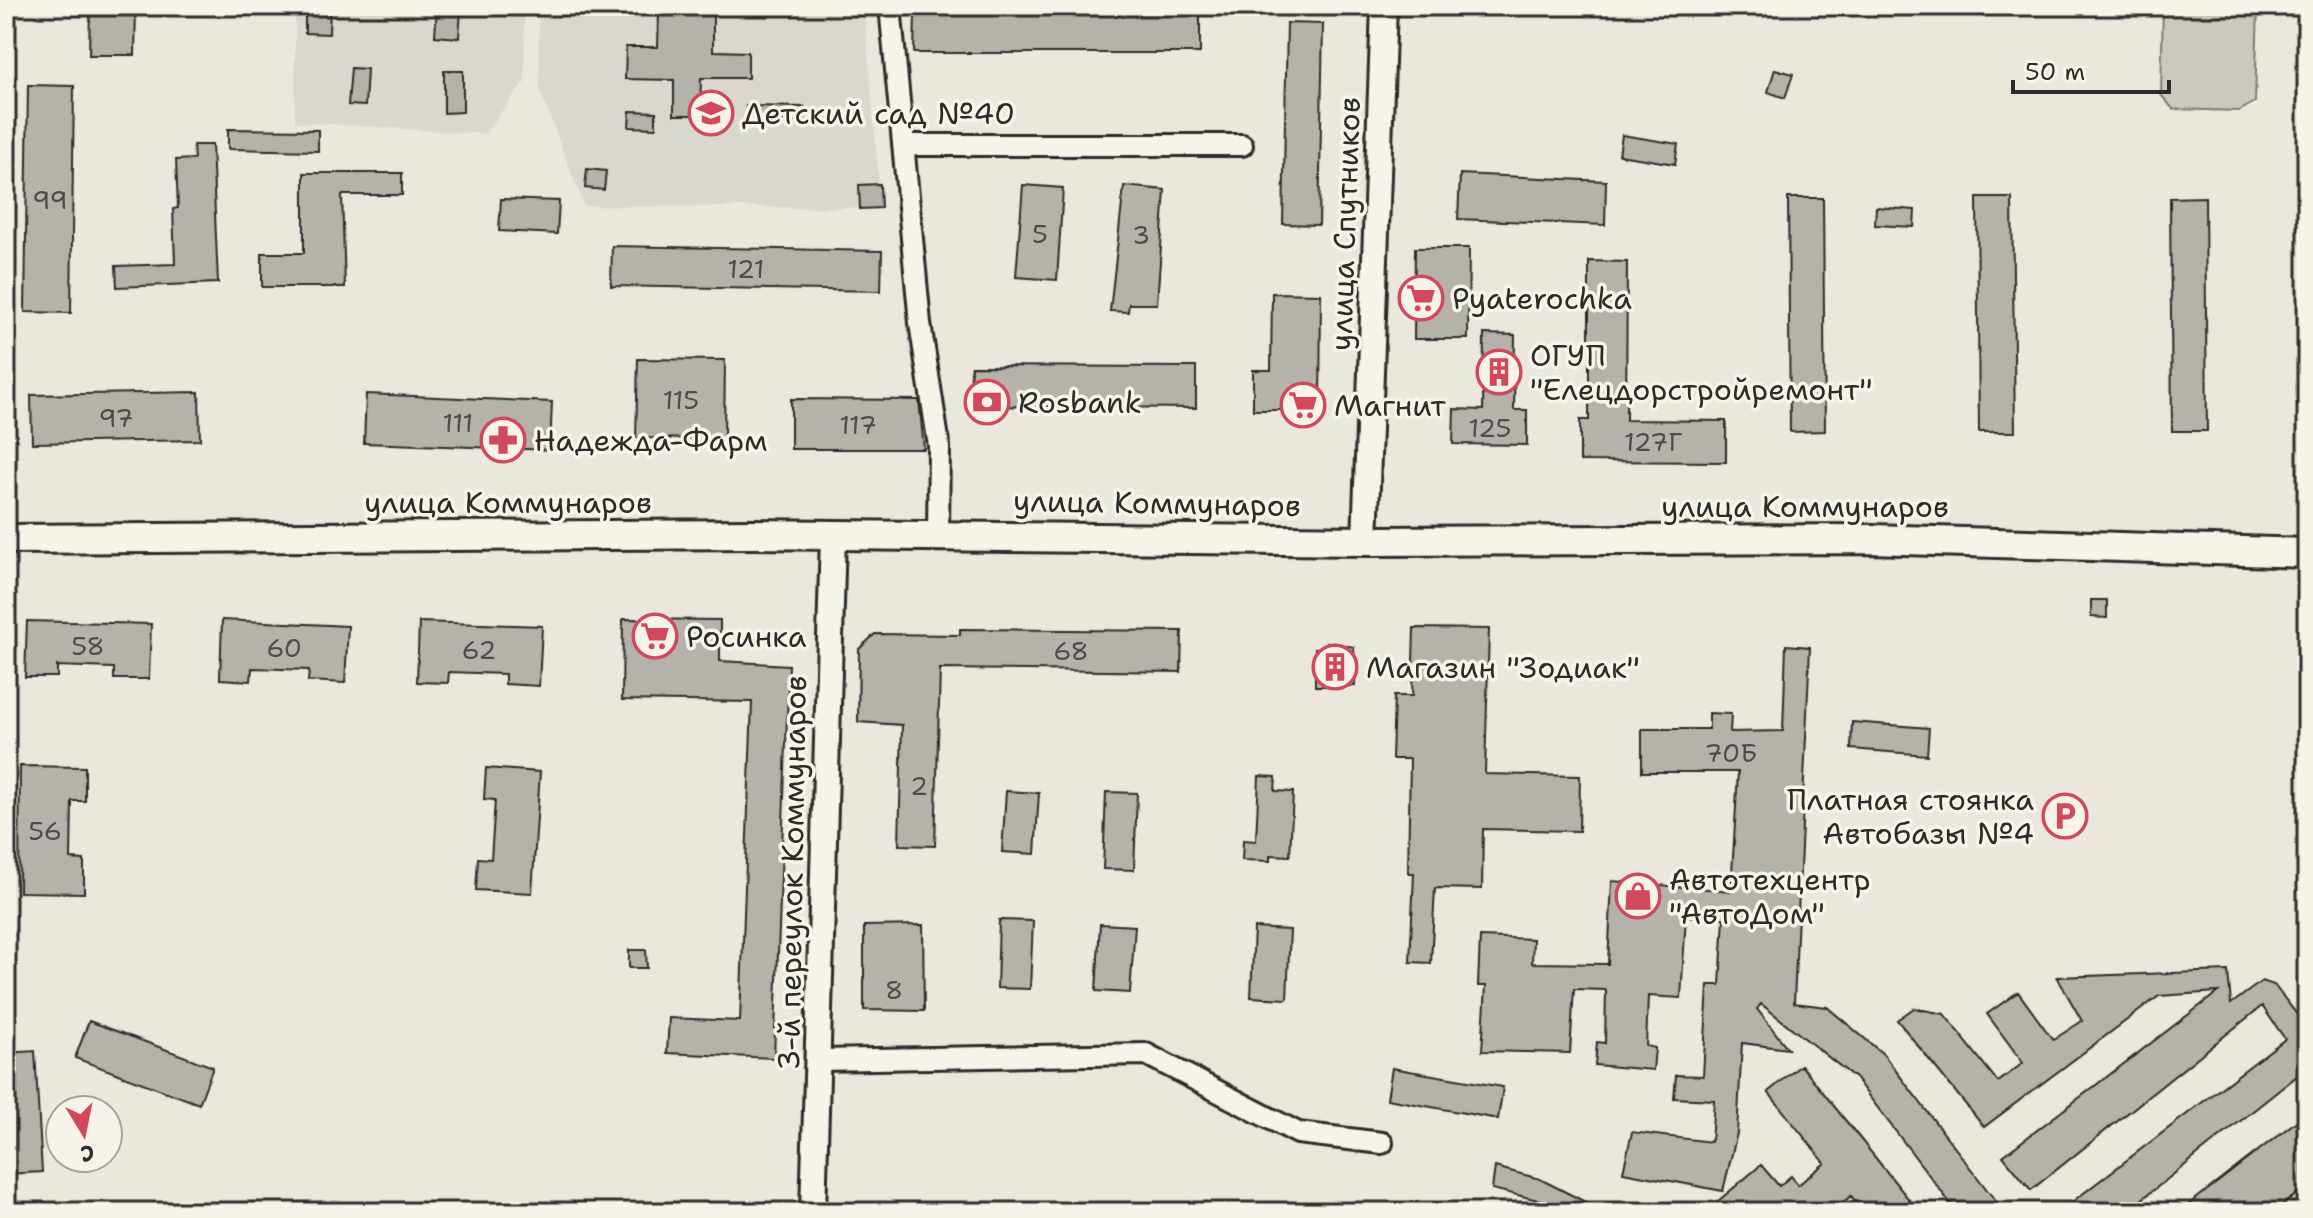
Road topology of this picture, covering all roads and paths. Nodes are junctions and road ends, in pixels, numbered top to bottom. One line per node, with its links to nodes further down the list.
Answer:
1 (890, 6): 3 (street)
2 (1384, 6): 8 (street, улица Спутников)
3 (905, 145): 4 (street); 5 (street)
4 (1242, 145)
5 (938, 534): 6 (main road, улица Коммунаров); 8 (main road, улица Коммунаров)
6 (833, 536): 7 (main road, улица Коммунаров); 10 (street, 3-й переулок Коммунаров)
7 (6, 539)
8 (1365, 541): 9 (main road, улица Коммунаров)
9 (2307, 553)
10 (819, 1060): 11 (street); 12 (street, 3-й переулок Коммунаров)
11 (1382, 1143)
12 (813, 1212)

